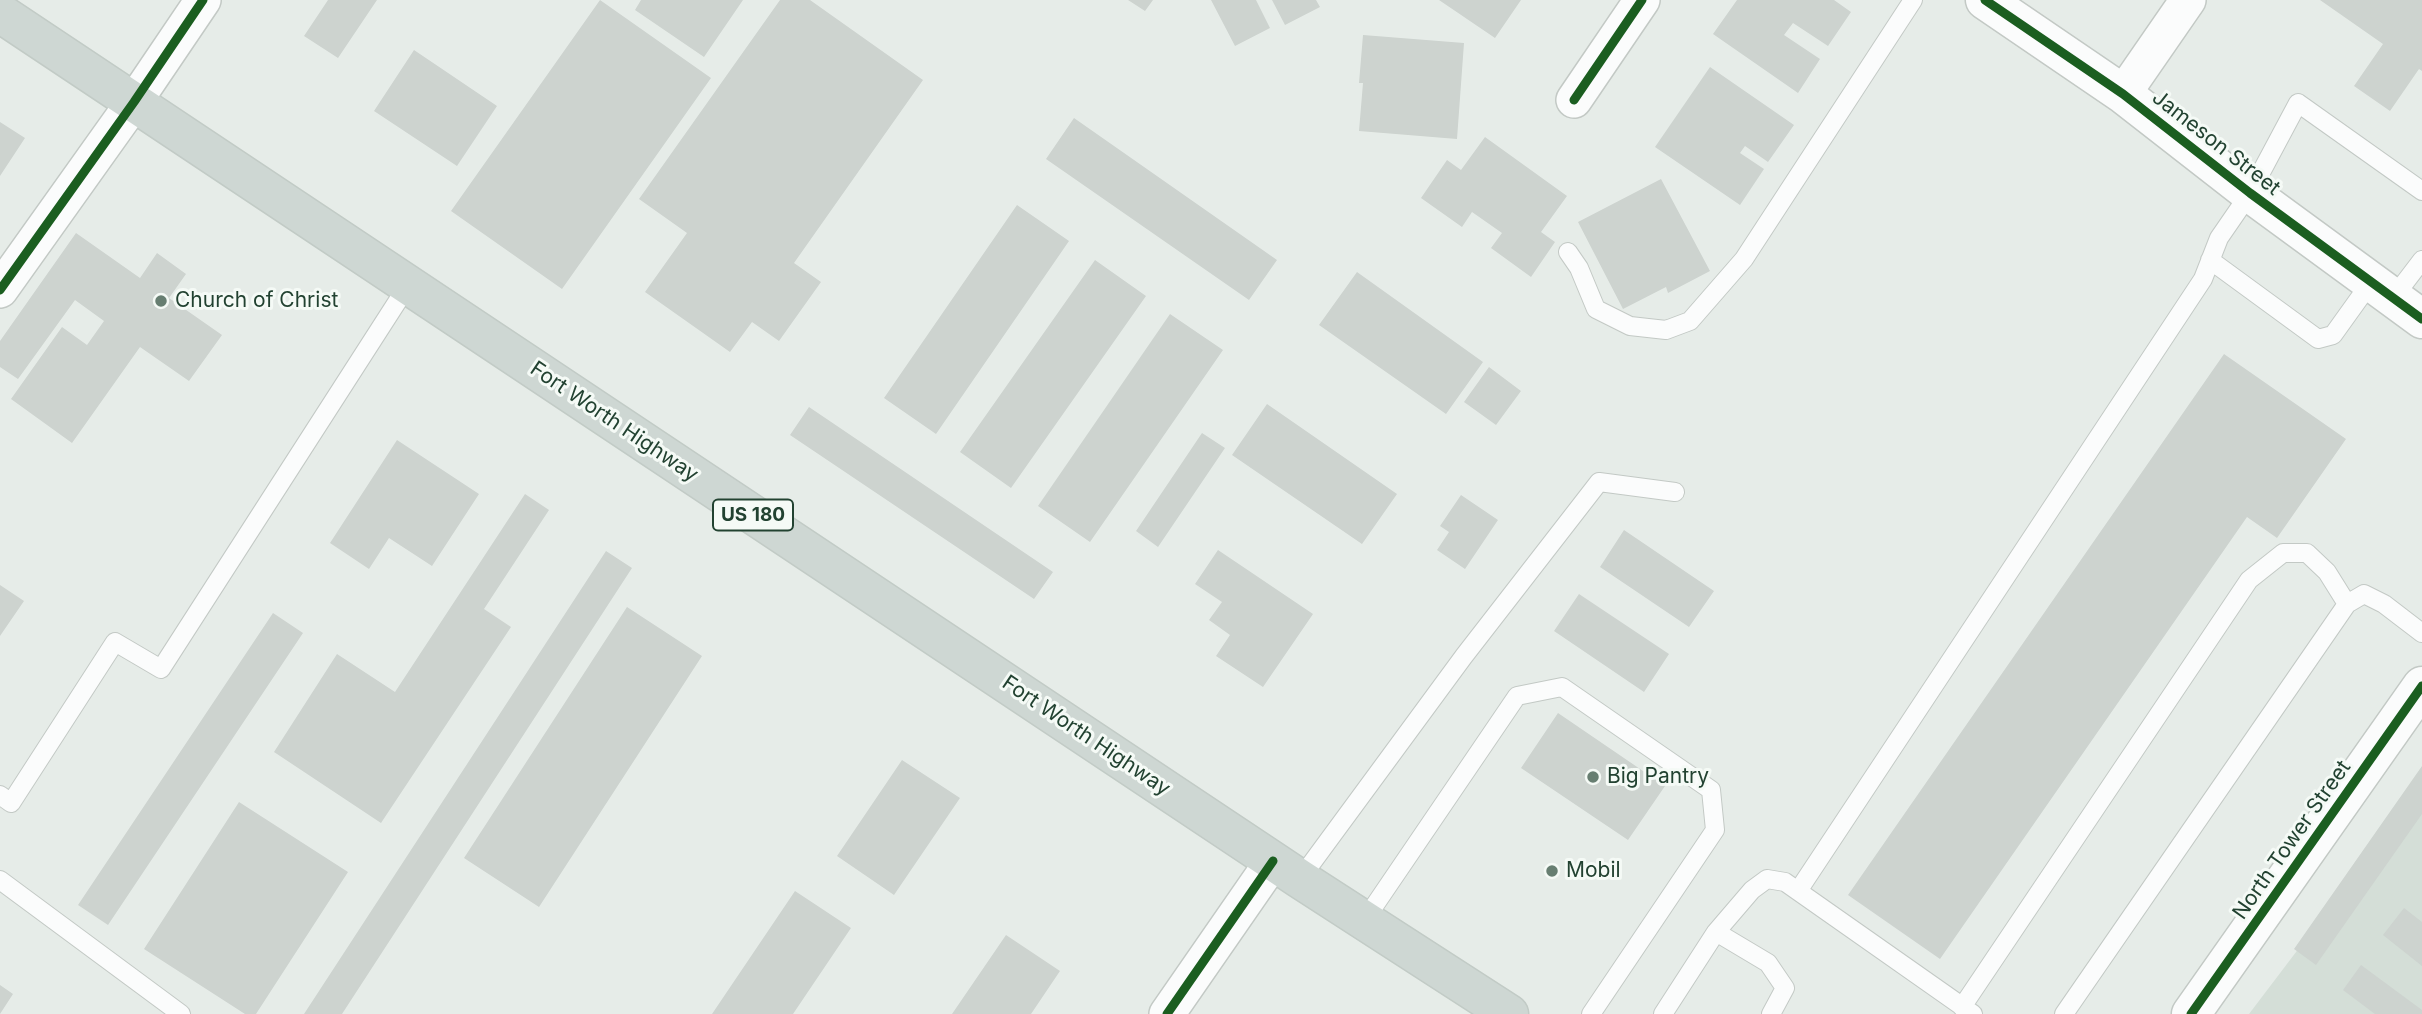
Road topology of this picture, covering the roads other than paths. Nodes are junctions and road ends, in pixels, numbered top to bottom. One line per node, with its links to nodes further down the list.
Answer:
1 (203, 0): 9 (street)
2 (1642, 0): 8 (street)
3 (1913, 0): 12 (lane)
4 (1984, 0): 7 (street, Jameson Street)
5 (2188, 0): 7 (street)
6 (0, 13): 9 (main road, Fort Worth Highway / US 180)
7 (2123, 94): 11 (street, Jameson Street)
8 (1574, 100)
9 (134, 102): 15 (main road, Fort Worth Highway / US 180); 16 (street)
10 (2422, 191): 11 (lane)
11 (2249, 193): 13 (lane); 17 (street, Jameson Street)
12 (1568, 252)
13 (2210, 260): 17 (lane); 25 (lane)
14 (2422, 261): 17 (lane)
15 (408, 285): 22 (lane); 23 (main road, Fort Worth Highway / US 180)
16 (0, 290)
17 (2396, 300)
18 (1675, 492): 23 (lane)
19 (2347, 604): 20 (lane); 28 (lane); 35 (lane)
20 (2422, 633)
21 (2422, 686): 36 (street, North Tower Street)
22 (0, 795)
23 (1287, 870): 26 (main road, Fort Worth Highway / US 180); 30 (street)
24 (0, 880): 29 (lane)
25 (1798, 891): 27 (lane); 28 (lane)
26 (1364, 921): 31 (main road, Fort Worth Highway / US 180); 32 (lane)
27 (1716, 932): 33 (lane); 34 (lane)
28 (1968, 1010)
29 (181, 1014)
30 (1167, 1014)
31 (1508, 1014)
32 (1591, 1014)
33 (1664, 1014)
34 (1771, 1014)
35 (2064, 1014)
36 (2191, 1014)

